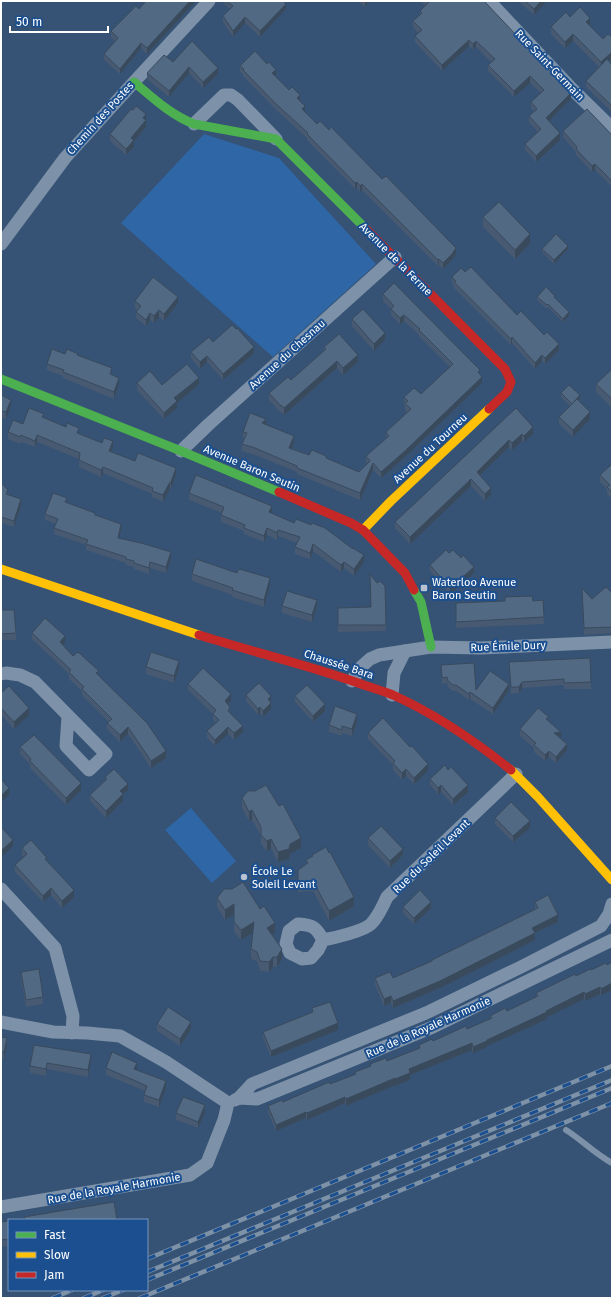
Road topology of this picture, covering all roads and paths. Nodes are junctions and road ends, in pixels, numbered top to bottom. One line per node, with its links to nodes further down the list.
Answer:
1 (209, 1): 3 (street, Chemin des Postes)
2 (489, 1): 5 (street, Rue Saint-Germain)
3 (134, 82): 4 (street); 7 (street, Chemin des Postes)
4 (194, 124): 6 (street); 6 (street, Avenue de la Ferme)
5 (612, 128)
6 (276, 140): 8 (street, Avenue de la Ferme)
7 (1, 244)
8 (394, 257): 10 (street, Avenue de la Ferme); 11 (street, Avenue du Chesnau)
9 (1, 379): 11 (street, Avenue Baron Seutin)
10 (512, 382): 12 (street, Avenue du Tourneu)
11 (181, 451): 12 (street, Avenue Baron Seutin)
12 (363, 530): 15 (street, Avenue Baron Seutin)
13 (1, 569): 18 (street, Chaussée Bara)
14 (612, 642): 15 (street, Rue Émile Dury)
15 (431, 647): 16 (street, Rue Émile Dury)
16 (405, 651): 18 (street, Rue Émile Dury); 19 (street)
17 (1, 674): 20 (street)
18 (352, 681): 19 (street, Chaussée Bara)
19 (392, 695): 21 (street, Chaussée Bara)
20 (68, 717)
21 (516, 774): 22 (street, Chaussée Bara); 26 (street, Rue du Soleil Levant)
22 (612, 880)
23 (1, 889): 29 (street)
24 (612, 904): 25 (street, Rue de la Royale Harmonie)
25 (606, 925): 30 (street, Rue de la Royale Harmonie)
26 (323, 940)
27 (612, 940): 30 (street, Rue de la Royale Harmonie)
28 (1, 1022): 29 (street)
29 (72, 1033): 30 (street)
30 (233, 1100): 33 (street, Rue de la Royale Harmonie)
31 (566, 1130): 32 (lane)
32 (612, 1163)
33 (1, 1207)

